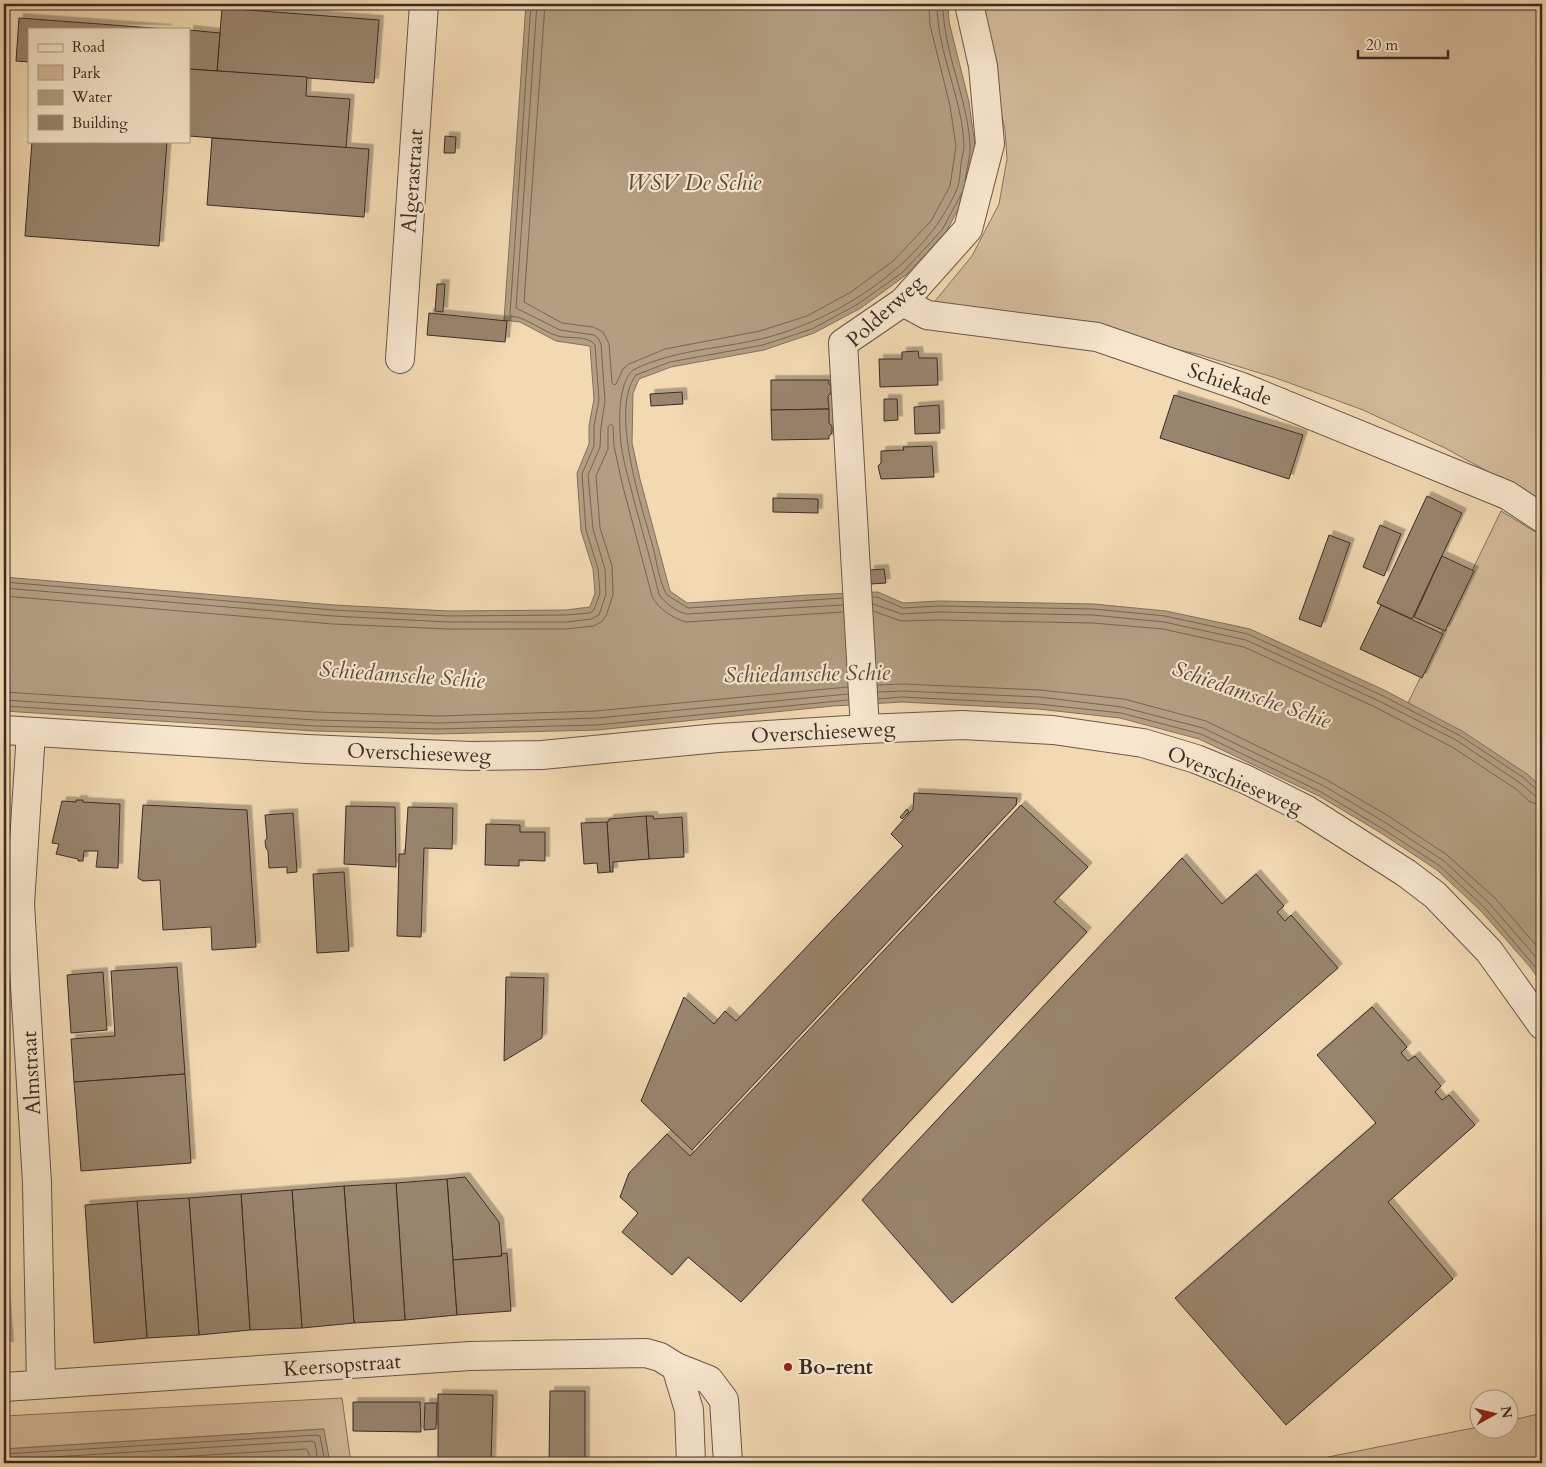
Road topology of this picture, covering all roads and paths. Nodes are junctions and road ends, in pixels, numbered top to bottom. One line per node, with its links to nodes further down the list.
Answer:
1 (424, 4): 4 (street, Algerastraat)
2 (969, 4): 3 (street, Polderweg)
3 (903, 302): 5 (street, Schiekade); 6 (street, Polderweg)
4 (400, 359)
5 (1542, 518)
6 (864, 720): 8 (street, Overschieseweg); 9 (street, Overschieseweg)
7 (4, 730): 8 (street, Overschieseweg)
8 (31, 732): 11 (street, Almstraat)
9 (1542, 1025)
10 (676, 1368): 11 (street, Keersopstraat); 13 (street); 14 (street, Keersopstraat)
11 (41, 1384): 12 (street, Keersopstraat)
12 (4, 1387)
13 (691, 1463)
14 (728, 1463)

